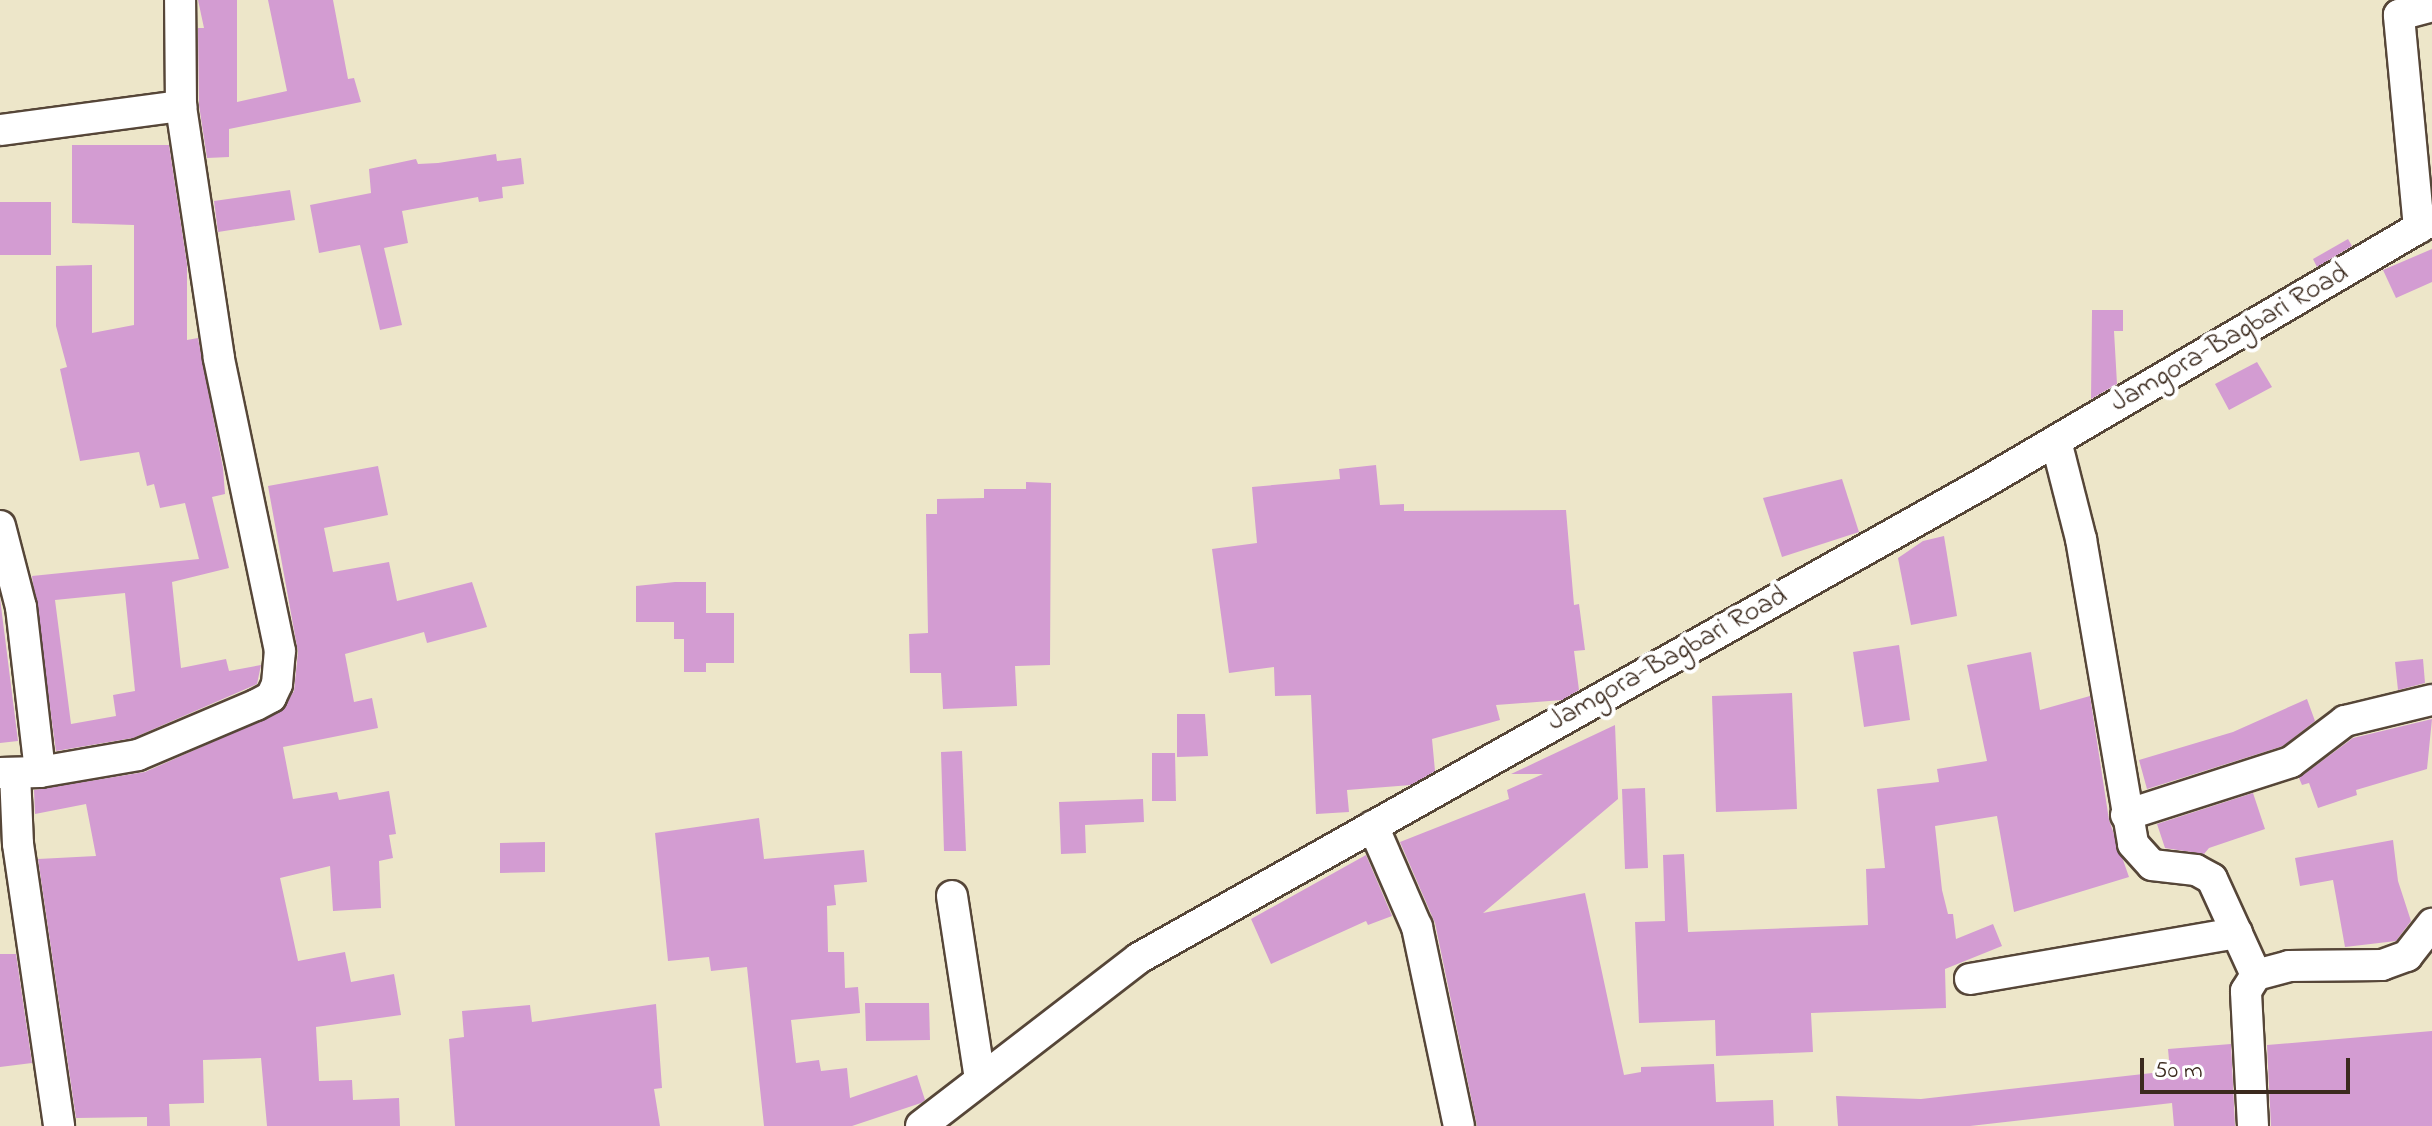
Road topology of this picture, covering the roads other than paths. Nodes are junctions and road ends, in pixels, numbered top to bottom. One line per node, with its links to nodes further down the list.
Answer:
1 (180, 0): 3 (street)
2 (2432, 6): 5 (street)
3 (181, 106): 4 (street); 9 (street)
4 (0, 130)
5 (2425, 224): 6 (street, Jamgora-Bagbari Road)
6 (2056, 441): 10 (street); 11 (street, Jamgora-Bagbari Road)
7 (0, 526): 9 (street)
8 (2432, 700): 10 (street)
9 (19, 773): 19 (street)
10 (2126, 815): 14 (street)
11 (1373, 826): 18 (street, Jamgora-Bagbari Road); 21 (street)
12 (952, 896): 18 (street)
13 (2432, 924): 15 (street)
14 (2237, 933): 16 (street); 17 (street)
15 (2420, 962): 16 (street)
16 (2256, 975): 22 (street)
17 (1970, 979)
18 (980, 1079): 20 (street, Jamgora-Bagbari Road)
19 (59, 1126)
20 (921, 1126)
21 (1459, 1126)
22 (2253, 1126)

